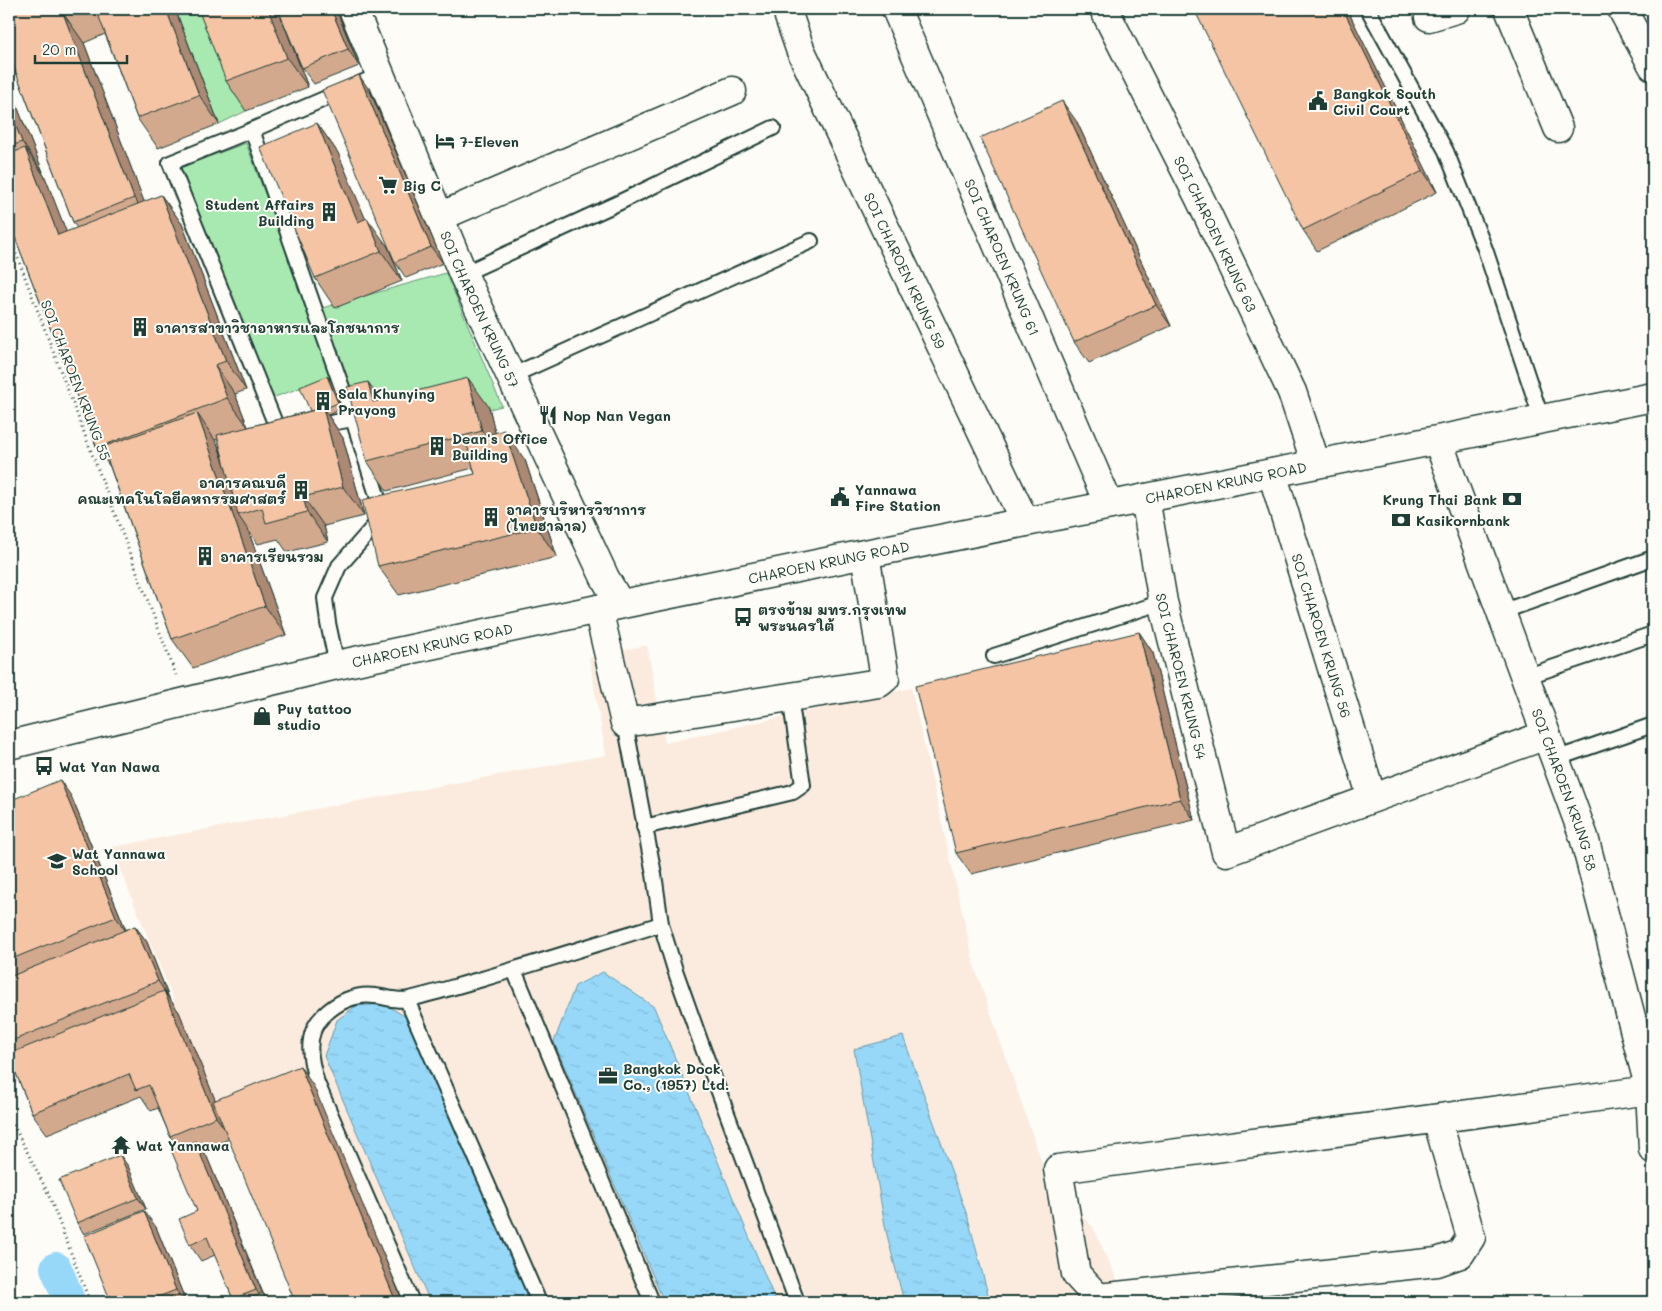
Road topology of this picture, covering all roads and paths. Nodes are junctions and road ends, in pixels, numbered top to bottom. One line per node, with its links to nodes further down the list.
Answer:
1 (353, 9): 11 (street, SOI CHAROEN KRUNG 57)
2 (896, 9): 28 (street, SOI CHAROEN KRUNG 61)
3 (1104, 9): 25 (street, SOI CHAROEN KRUNG 63)
4 (1368, 9): 23 (lane)
5 (1456, 9): 9 (street)
6 (1508, 9): 14 (street)
7 (1622, 9): 10 (street)
8 (789, 17): 29 (street, SOI CHAROEN KRUNG 59)
9 (1429, 17)
10 (1653, 66)
11 (380, 74): 15 (lane); 16 (street, SOI CHAROEN KRUNG 57)
12 (732, 91): 16 (street)
13 (773, 128): 19 (lane)
14 (1558, 128)
15 (252, 130): 22 (lane); 22 (lane)
16 (439, 217): 19 (street, SOI CHAROEN KRUNG 57)
17 (9, 235): 40 (path, SOI CHAROEN KRUNG 55)
18 (811, 241): 20 (lane)
19 (463, 274): 20 (street, SOI CHAROEN KRUNG 57)
20 (511, 376): 33 (street, SOI CHAROEN KRUNG 57)
21 (1653, 397): 23 (street, CHAROEN KRUNG ROAD)
22 (353, 419): 37 (lane)
23 (1542, 420): 24 (street, CHAROEN KRUNG ROAD)
24 (1438, 441): 25 (street, CHAROEN KRUNG ROAD); 34 (street, SOI CHAROEN KRUNG 58)
25 (1316, 464): 26 (street, CHAROEN KRUNG ROAD)
26 (1272, 473): 27 (street, CHAROEN KRUNG ROAD); 45 (street, SOI CHAROEN KRUNG 56)
27 (1145, 498): 28 (street, CHAROEN KRUNG ROAD); 32 (street, SOI CHAROEN KRUNG 54)
28 (1110, 505): 29 (street, CHAROEN KRUNG ROAD)
29 (1025, 522): 30 (street, CHAROEN KRUNG ROAD)
30 (865, 554): 33 (street, CHAROEN KRUNG ROAD); 39 (street)
31 (1653, 558): 34 (lane)
32 (1162, 602): 36 (lane); 45 (street, SOI CHAROEN KRUNG 54)
33 (609, 607): 37 (street, CHAROEN KRUNG ROAD); 41 (street, SOI CHAROEN KRUNG 57)
34 (1501, 612): 38 (street, SOI CHAROEN KRUNG 58)
35 (1653, 634): 38 (lane)
36 (994, 656)
37 (337, 665): 40 (street, CHAROEN KRUNG ROAD)
38 (1525, 677): 44 (street, SOI CHAROEN KRUNG 58)
39 (790, 697): 41 (street); 46 (lane)
40 (186, 701): 43 (street, CHAROEN KRUNG ROAD)
41 (625, 723): 46 (lane)
42 (1653, 725): 44 (lane)
43 (9, 745)
44 (1551, 747): 45 (street); 50 (street, SOI CHAROEN KRUNG 58)
45 (1372, 798)
46 (644, 827): 47 (lane)
47 (661, 924): 48 (lane); 58 (lane)
48 (514, 970): 49 (lane); 57 (lane)
49 (406, 1000): 55 (lane); 56 (lane)
50 (1650, 1090): 52 (street); 53 (street, SOI CHAROEN KRUNG 58)
51 (9, 1116): 54 (path)
52 (1438, 1118): 52 (street)
53 (1653, 1149)
54 (90, 1302)
55 (412, 1302)
56 (539, 1302)
57 (652, 1302)
58 (797, 1302)

